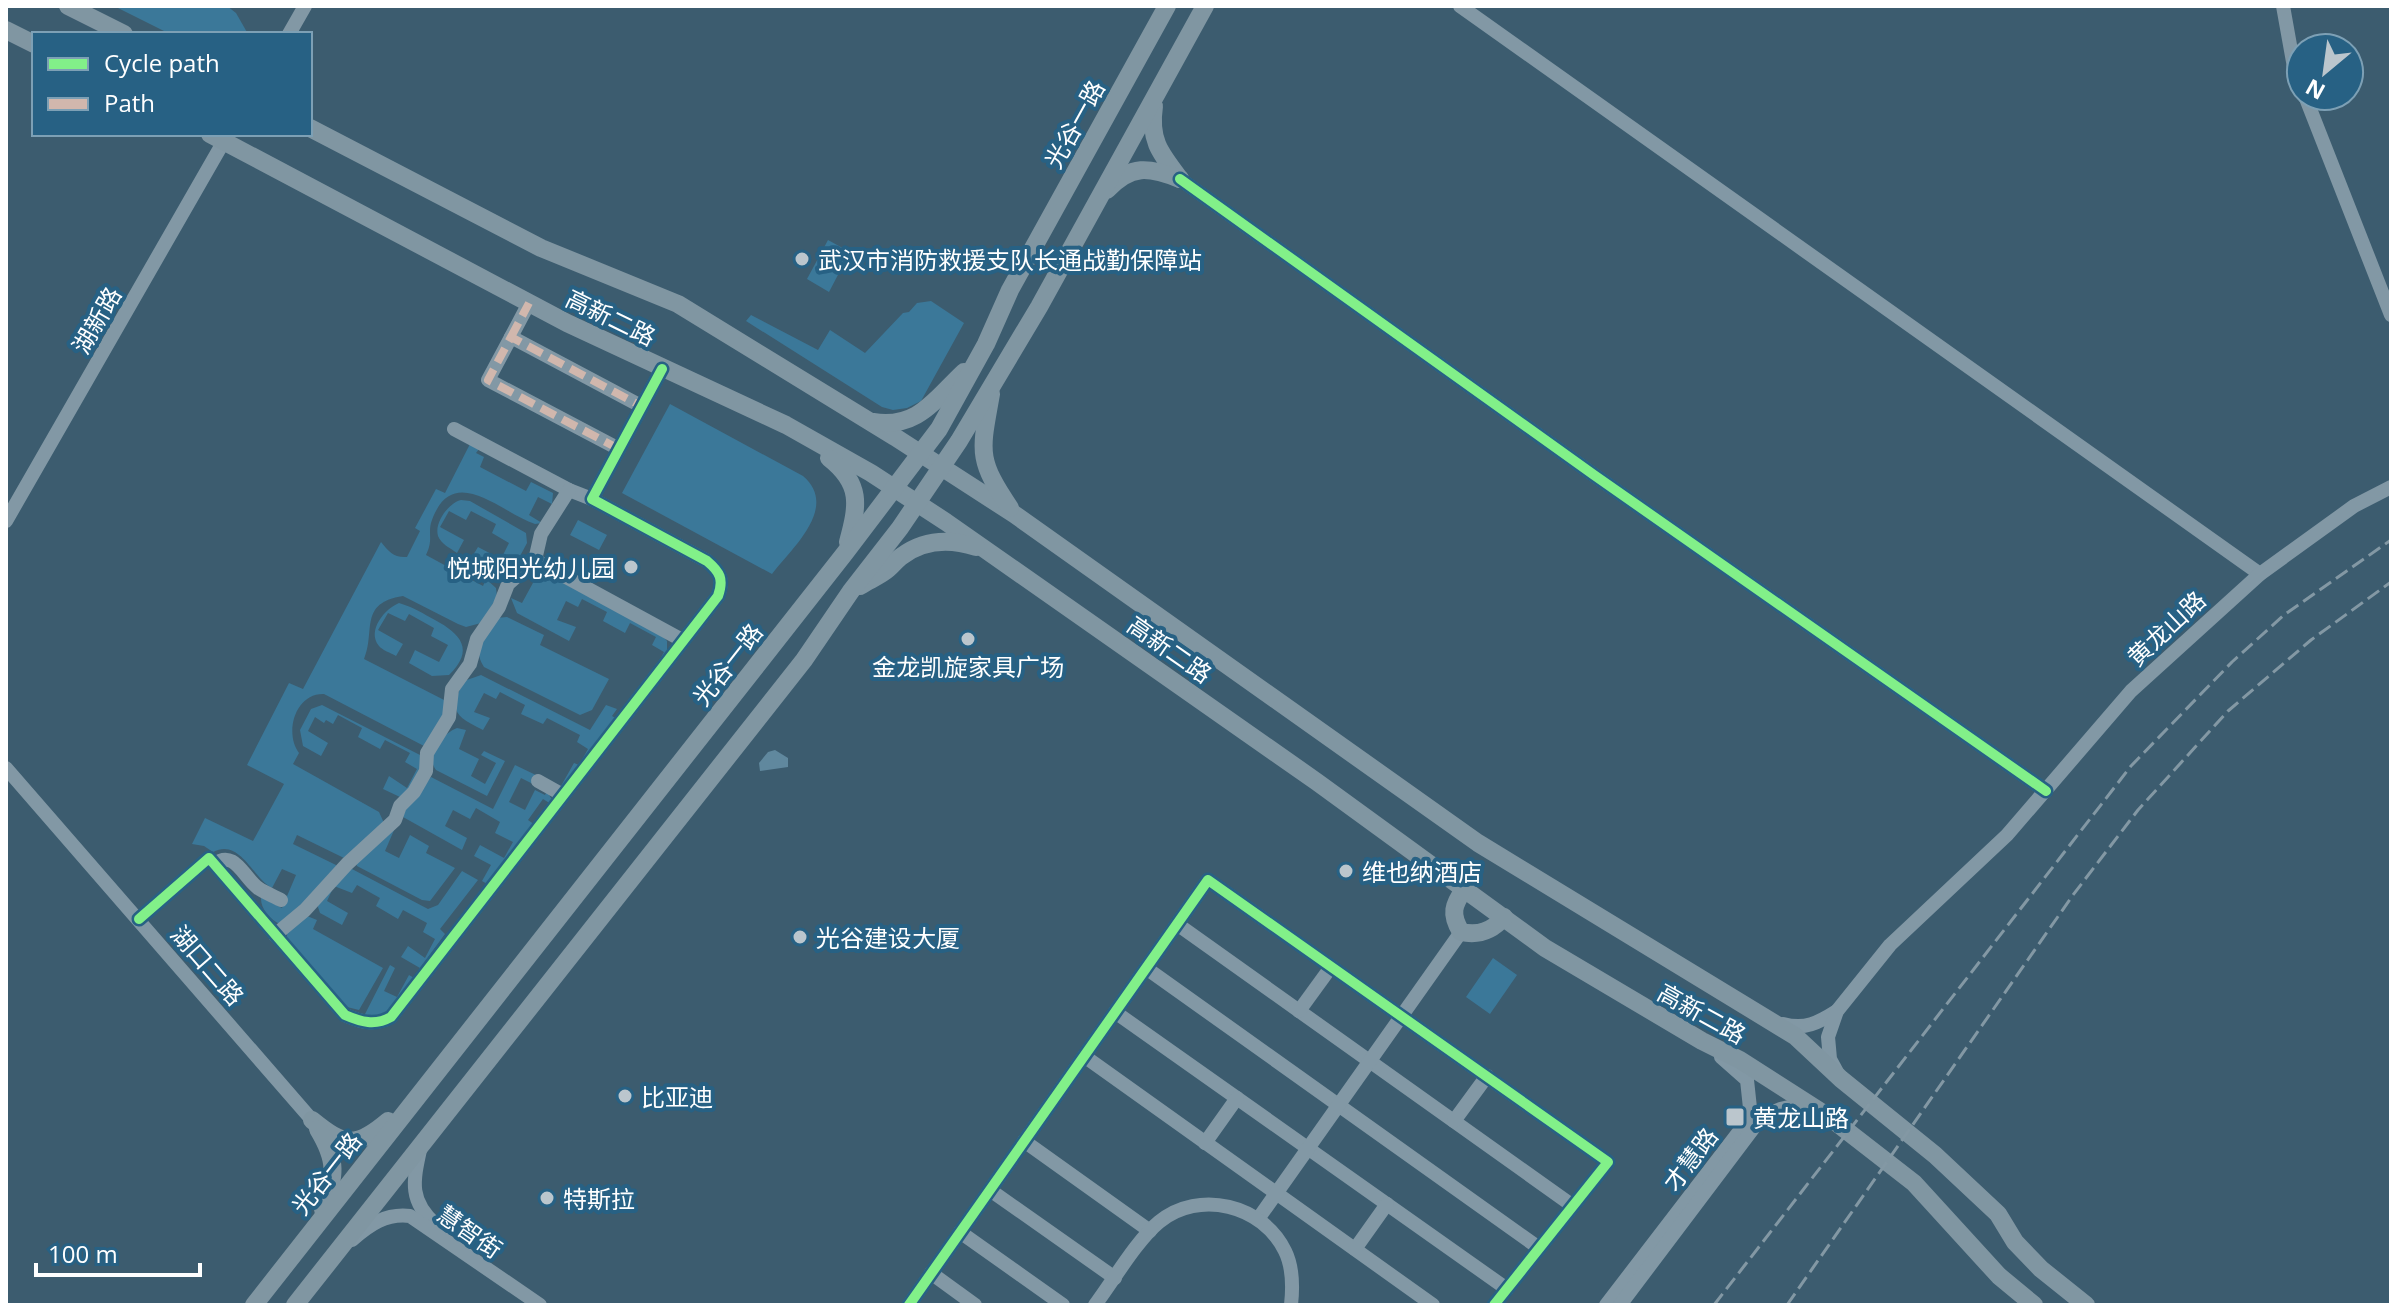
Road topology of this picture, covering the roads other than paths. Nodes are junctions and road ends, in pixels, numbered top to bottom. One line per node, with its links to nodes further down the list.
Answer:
1 (68, 6): 8 (main road)
2 (305, 6): 9 (street)
3 (1167, 6): 21 (main road, 光谷一路)
4 (1205, 6): 12 (main road)
5 (1460, 6): 41 (street)
6 (2283, 6): 10 (street)
7 (6, 30): 11 (main road)
8 (120, 32)
9 (290, 32)
10 (2288, 32)
11 (32, 43)
12 (1155, 97): 16 (main road); 17 (main road)
13 (2311, 112): 19 (street)
14 (312, 129): 25 (main road, 高新二路)
15 (217, 138): 18 (main road, 高新二路); 37 (street, 湖新路)
16 (1180, 179): 17 (main road); 46 (street)
17 (1097, 201): 23 (main road)
18 (529, 303): 20 (street); 22 (main road, 高新二路)
19 (2391, 315)
20 (511, 337): 24 (street); 28 (street)
21 (978, 359): 25 (main road); 29 (main road, 光谷一路)
22 (662, 369): 24 (street); 26 (main road, 高新二路)
23 (992, 388): 30 (main road); 36 (main road)
24 (641, 406): 28 (street)
25 (868, 421): 29 (main road, 高新二路)
26 (786, 425): 32 (main road, 高新二路); 39 (main road)
27 (454, 429): 33 (street)
28 (619, 449): 34 (street)
29 (920, 453): 30 (main road, 高新二路); 32 (main road, 光谷一路)
30 (942, 467): 35 (main road); 36 (main road, 高新二路)
31 (2391, 487): 41 (street, 黄龙山路)
32 (894, 488): 35 (main road, 高新二路); 39 (main road, 光谷一路)
33 (569, 490): 34 (street); 40 (street)
34 (592, 499): 43 (street)
35 (917, 503): 38 (main road, 高新二路); 42 (main road)
36 (1014, 514): 64 (main road, 高新二路)
37 (6, 521)
38 (987, 551): 42 (main road); 49 (main road, 高新二路)
39 (845, 553): 58 (main road, 光谷一路)
40 (535, 560): 43 (street); 55 (street)
41 (2260, 574): 46 (street, 黄龙山路)
42 (851, 591): 59 (main road)
43 (682, 640): 47 (street)
44 (6, 768): 52 (street, 湖口二路)
45 (538, 781): 47 (street)
46 (2046, 791): 61 (street, 黄龙山路)
47 (563, 795): 55 (street)
48 (214, 864): 50 (street); 52 (street); 55 (street)
49 (1465, 888): 51 (main road, 高新二路); 54 (main road)
50 (281, 900)
51 (1504, 917): 54 (main road); 65 (main road, 高新二路)
52 (139, 919): 74 (street, 湖口二路)
53 (1177, 924): 56 (street); 57 (street); 60 (street)
54 (1461, 932): 63 (street)
55 (275, 935)
56 (1331, 967): 60 (street); 63 (street)
57 (1146, 968): 62 (street); 72 (street)
58 (504, 986): 59 (main road); 71 (main road, 光谷一路)
59 (530, 1005): 77 (main road)
60 (1299, 1011): 67 (street)
61 (1837, 1011): 64 (street, 黄龙山路); 69 (street, 黄龙山路)
62 (1115, 1012): 66 (street); 70 (street)
63 (1402, 1016): 67 (street); 68 (street)
64 (1766, 1020): 69 (main road, 高新二路)
65 (1702, 1041): 73 (main road, 高新二路); 105 (street, 才慧路)
66 (1084, 1056): 76 (street); 78 (street)
67 (1370, 1061): 72 (street); 75 (street)
68 (1487, 1076): 75 (street); 83 (street)
69 (1841, 1079): 108 (main road, 高新二路)
70 (1237, 1098): 78 (street); 79 (street)
71 (414, 1100): 74 (main road); 85 (main road, 光谷一路)
72 (1338, 1105): 79 (street); 88 (street)
73 (1829, 1117): 106 (street, 才慧路); 107 (main road, 高新二路)
74 (312, 1120): 85 (main road)
75 (1454, 1121): 83 (street)
76 (1024, 1141): 80 (street); 86 (street)
77 (422, 1143): 90 (main road); 97 (street, 慧智街)
78 (1205, 1143): 81 (street)
79 (1308, 1148): 81 (street); 82 (street)
80 (990, 1190): 87 (street); 92 (street)
81 (1276, 1193): 84 (street); 89 (street)
82 (1387, 1204): 89 (street); 93 (street)
83 (1573, 1206): 88 (street)
84 (1258, 1219): 86 (street); 102 (street)
85 (318, 1223): 94 (main road, 光谷一路)
86 (1150, 1231): 92 (street)
87 (960, 1232): 91 (street); 100 (street)
88 (1539, 1248): 93 (street)
89 (1355, 1249): 103 (street)
90 (334, 1256): 95 (main road); 96 (street, 慧智街)
91 (931, 1273): 98 (street); 99 (street)
92 (1115, 1278): 101 (street)
93 (1507, 1289): 104 (street)
94 (254, 1305)
95 (295, 1305)
96 (540, 1305)
97 (551, 1305)
98 (909, 1305)
99 (975, 1305)
100 (1063, 1305)
101 (1095, 1305)
102 (1291, 1305)
103 (1433, 1305)
104 (1494, 1305)
105 (1606, 1305)
106 (1620, 1305)
107 (2034, 1305)
108 (2086, 1305)

